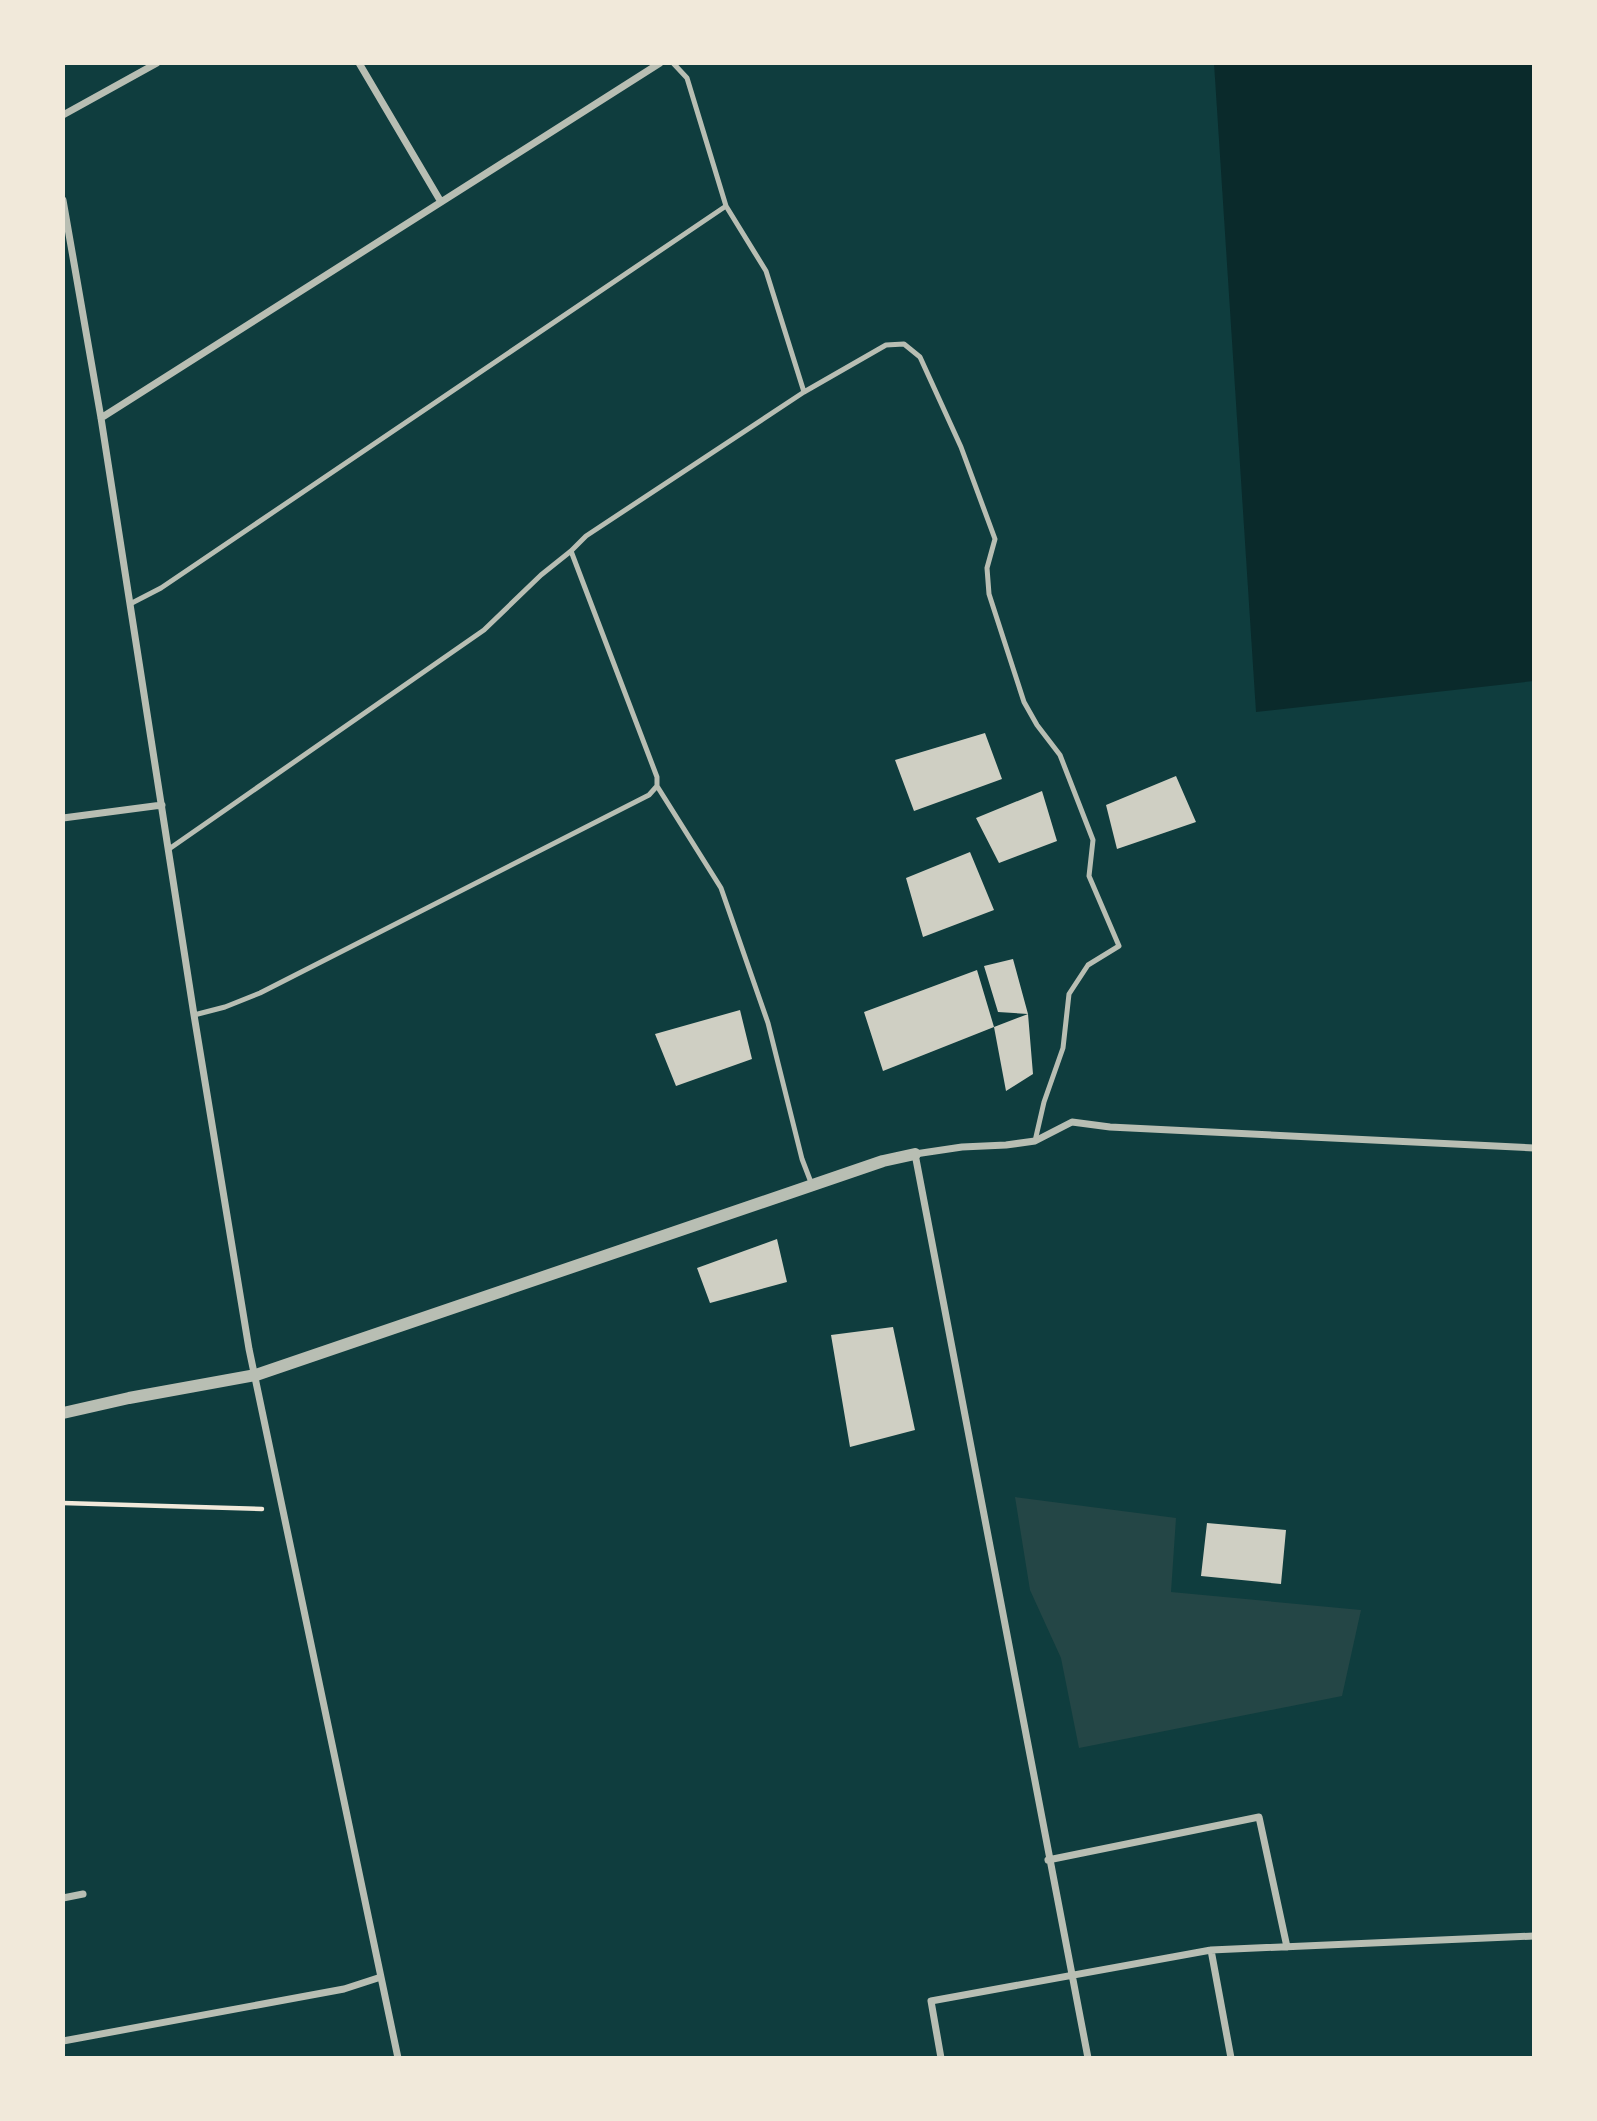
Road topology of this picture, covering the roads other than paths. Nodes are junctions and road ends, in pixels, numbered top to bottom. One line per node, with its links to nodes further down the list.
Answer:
1 (157, 63): 5 (street)
2 (359, 63): 7 (street)
3 (660, 63): 7 (street)
4 (673, 63): 8 (lane)
5 (63, 115)
6 (63, 200): 10 (street)
7 (440, 202): 10 (street)
8 (726, 206): 9 (lane); 12 (lane)
9 (804, 392): 11 (lane); 18 (lane)
10 (101, 418): 12 (street)
11 (571, 551): 13 (lane); 16 (lane)
12 (130, 604): 14 (street)
13 (657, 786): 17 (lane); 21 (lane)
14 (162, 804): 15 (street); 16 (street)
15 (63, 818)
16 (169, 849): 17 (street)
17 (194, 1015): 22 (street)
18 (1035, 1141): 19 (street); 20 (street)
19 (1534, 1148)
20 (915, 1154): 21 (street); 24 (street)
21 (812, 1185): 22 (street)
22 (256, 1375): 23 (street); 31 (street)
23 (63, 1413)
24 (1048, 1860): 28 (street); 30 (street)
25 (83, 1894): 26 (street)
26 (63, 1898)
27 (1534, 1936): 28 (street)
28 (1287, 1947): 29 (street)
29 (1210, 1950): 30 (street); 36 (street)
30 (1072, 1975): 34 (street); 35 (street)
31 (381, 1977): 32 (street); 33 (street)
32 (63, 2041)
33 (398, 2058)
34 (942, 2058)
35 (1087, 2058)
36 (1231, 2058)

